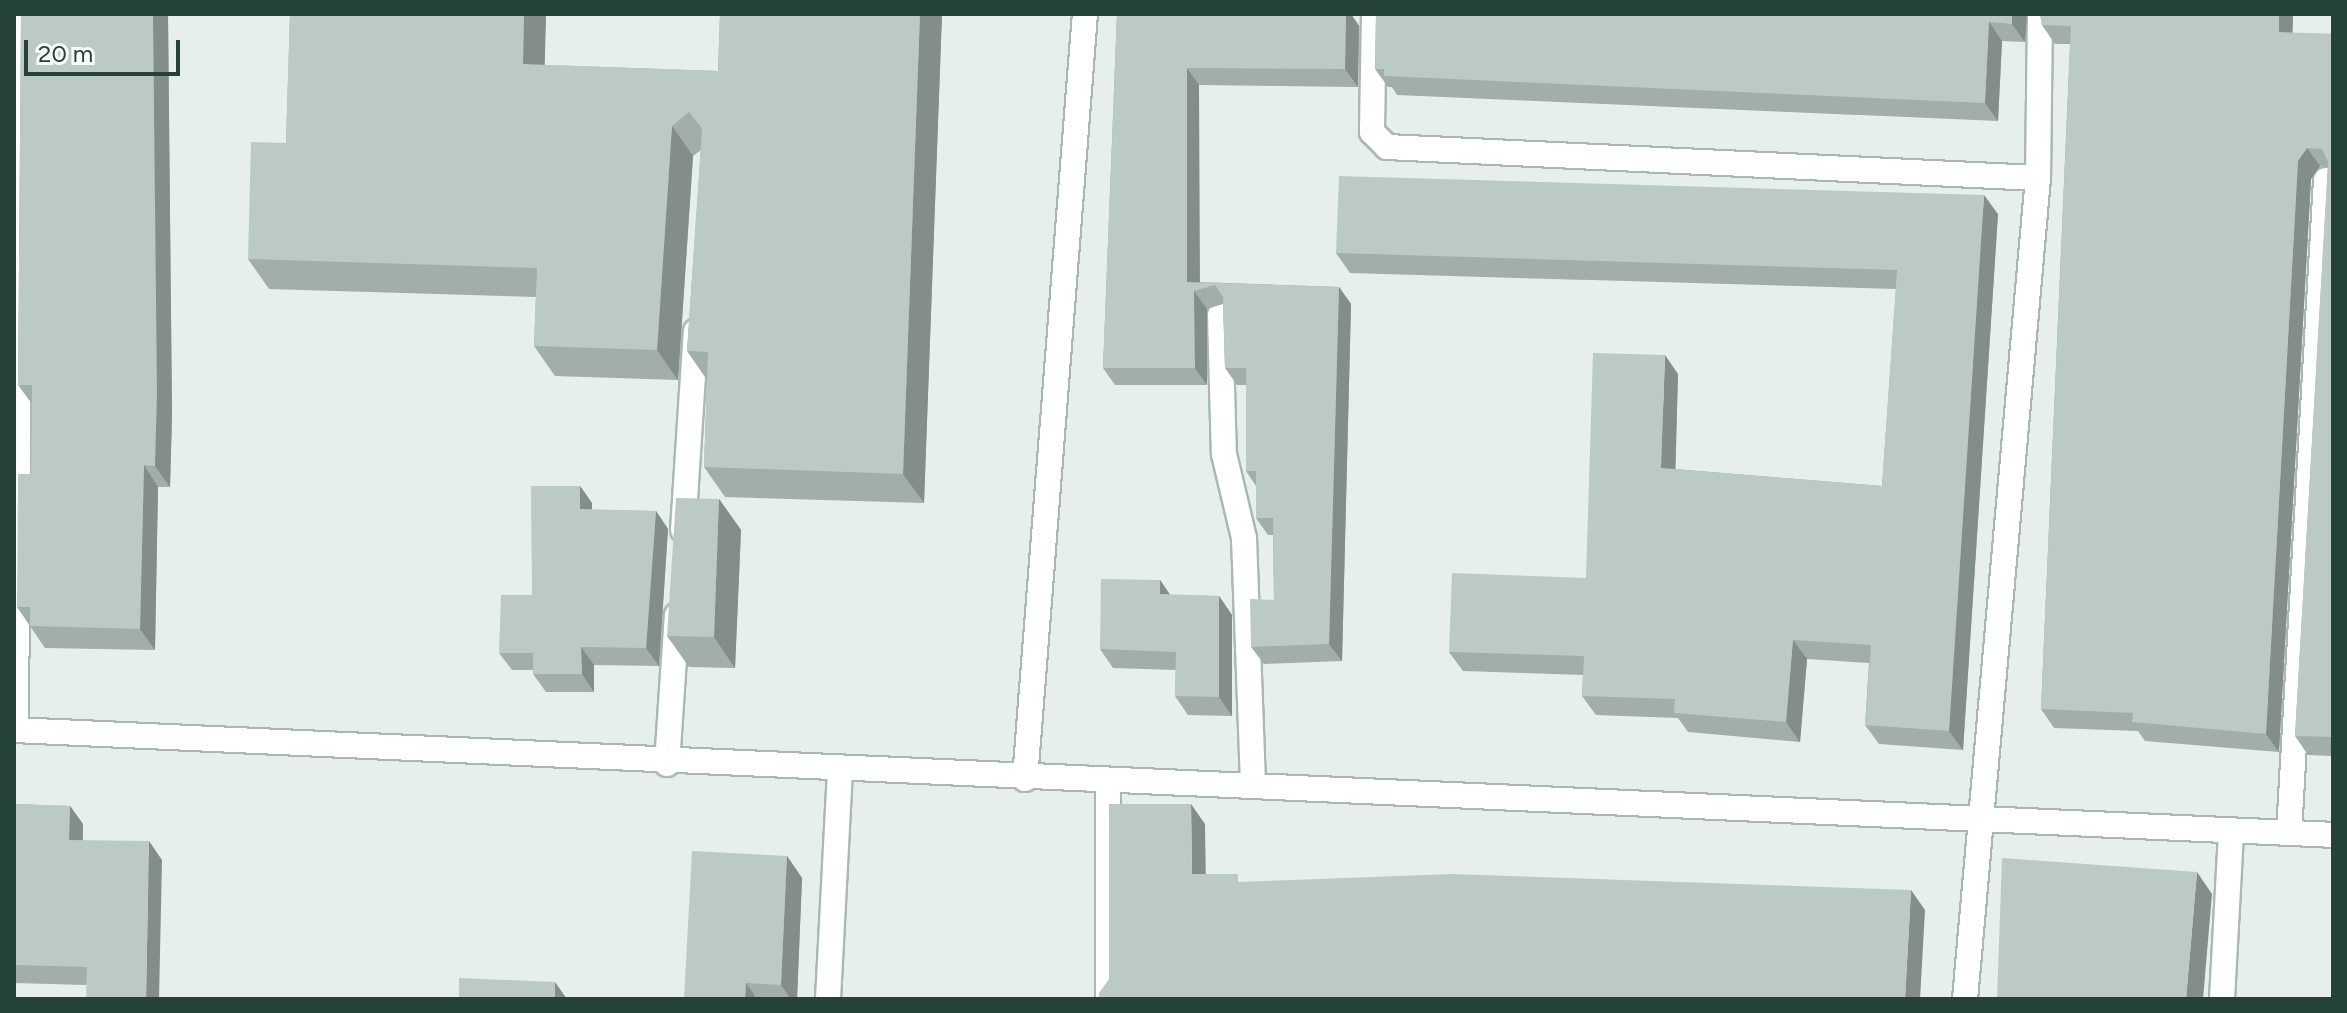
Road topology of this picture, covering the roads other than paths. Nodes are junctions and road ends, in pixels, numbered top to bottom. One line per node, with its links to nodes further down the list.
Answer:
1 (21, 14): 11 (street)
2 (1085, 14): 14 (street)
3 (1374, 14): 5 (street)
4 (2040, 14): 5 (street)
5 (2038, 178): 17 (street)
6 (2326, 180): 19 (street)
7 (699, 297): 9 (street)
8 (1220, 315): 16 (street)
9 (681, 562)
10 (679, 593): 12 (street)
11 (15, 730): 12 (street)
12 (667, 764): 13 (street)
13 (840, 771): 14 (street); 21 (street)
14 (1025, 779): 15 (street)
15 (1108, 782): 16 (street); 22 (street)
16 (1253, 786): 17 (street)
17 (1976, 823): 18 (street); 23 (street)
18 (2231, 832): 19 (street); 24 (street)
19 (2289, 833): 20 (street)
20 (2333, 835)
21 (828, 999)
22 (1108, 999)
23 (1965, 999)
24 (2222, 999)

